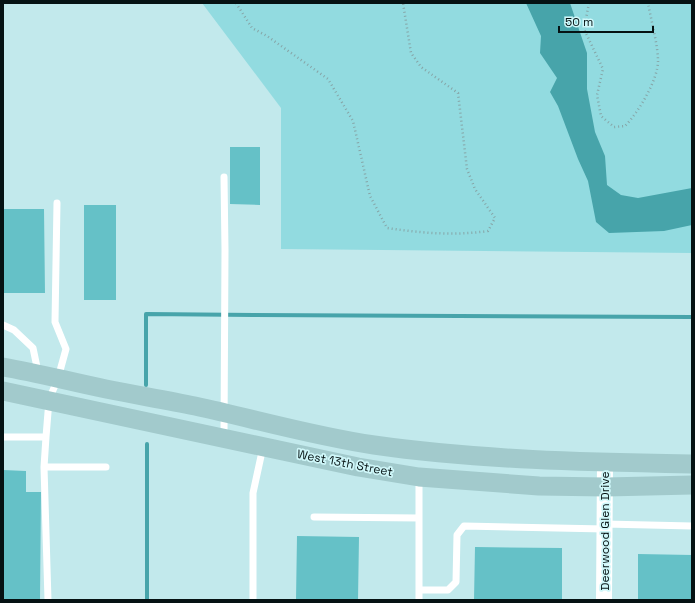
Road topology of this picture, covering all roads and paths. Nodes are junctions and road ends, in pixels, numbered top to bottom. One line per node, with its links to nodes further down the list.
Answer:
1 (236, 3): 2 (path)
2 (403, 3)
3 (588, 3): 4 (path)
4 (648, 3)
5 (224, 177): 13 (lane)
6 (57, 203): 10 (lane)
7 (3, 325): 9 (lane)
8 (3, 367): 9 (main road, West 13th Street)
9 (38, 374): 10 (main road, West 13th Street)
10 (58, 378): 12 (lane); 13 (main road, West 13th Street)
11 (3, 391): 12 (main road, West 13th Street)
12 (50, 400): 15 (lane); 16 (main road, West 13th Street)
13 (224, 413): 16 (lane); 18 (main road, West 13th Street)
14 (3, 437): 15 (lane)
15 (46, 437): 20 (lane)
16 (224, 438): 17 (main road, West 13th Street)
17 (263, 446): 22 (main road, West 13th Street); 31 (lane)
18 (605, 463): 19 (main road, West 13th Street); 24 (street, Deerwood Glen Drive)
19 (692, 464)
20 (44, 467): 21 (lane); 30 (lane)
21 (106, 467)
22 (420, 477): 24 (main road, West 13th Street); 26 (lane)
23 (692, 485): 24 (main road, West 13th Street)
24 (606, 487): 27 (street, Deerwood Glen Drive)
25 (314, 516): 26 (lane)
26 (419, 518): 29 (lane)
27 (605, 526): 28 (lane); 29 (lane); 33 (street, Deerwood Glen Drive)
28 (692, 526)
29 (419, 590): 32 (lane)
30 (48, 600)
31 (253, 600)
32 (418, 600)
33 (604, 600)

